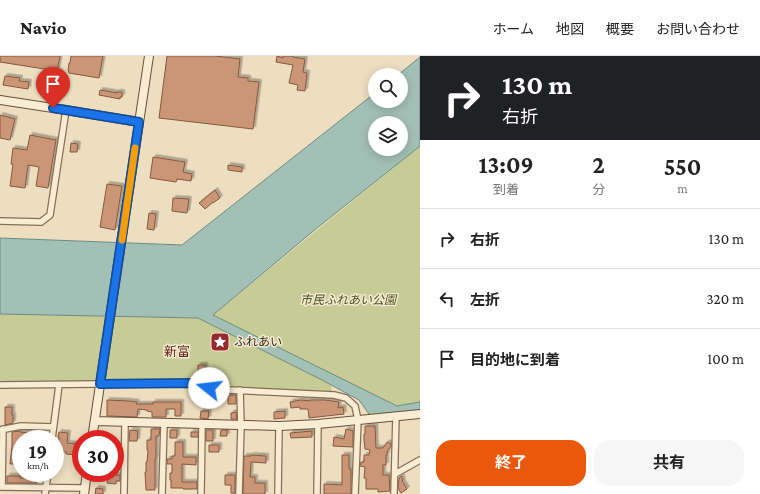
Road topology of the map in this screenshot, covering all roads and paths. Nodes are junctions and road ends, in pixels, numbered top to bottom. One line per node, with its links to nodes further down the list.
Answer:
1 (150, 56): 4 (street)
2 (0, 100): 3 (street)
3 (66, 110): 4 (street); 5 (street)
4 (139, 122): 6 (street)
5 (0, 221)
6 (100, 384): 8 (street); 9 (street); 13 (street)
7 (0, 385): 8 (street)
8 (59, 385): 20 (street)
9 (240, 390): 12 (street); 18 (street)
10 (420, 414): 11 (street)
11 (396, 416): 12 (street); 25 (street)
12 (358, 420): 16 (street); 35 (street)
13 (95, 422): 14 (street); 23 (street)
14 (125, 422): 15 (street); 29 (street)
15 (164, 424): 17 (street); 30 (street)
16 (318, 424): 19 (street); 34 (street)
17 (202, 425): 18 (street); 31 (street)
18 (241, 426): 19 (street); 32 (street)
19 (279, 426): 33 (street)
20 (53, 427): 21 (street); 22 (street)
21 (2, 430): 26 (street)
22 (53, 430)
23 (94, 430)
24 (420, 460): 25 (street)
25 (395, 474): 36 (street)
26 (1, 487): 27 (street)
27 (46, 491): 28 (street)
28 (85, 491)
29 (124, 494)
30 (162, 494)
31 (201, 494)
32 (239, 494)
33 (278, 494)
34 (317, 494)
35 (355, 494)
36 (394, 494)

